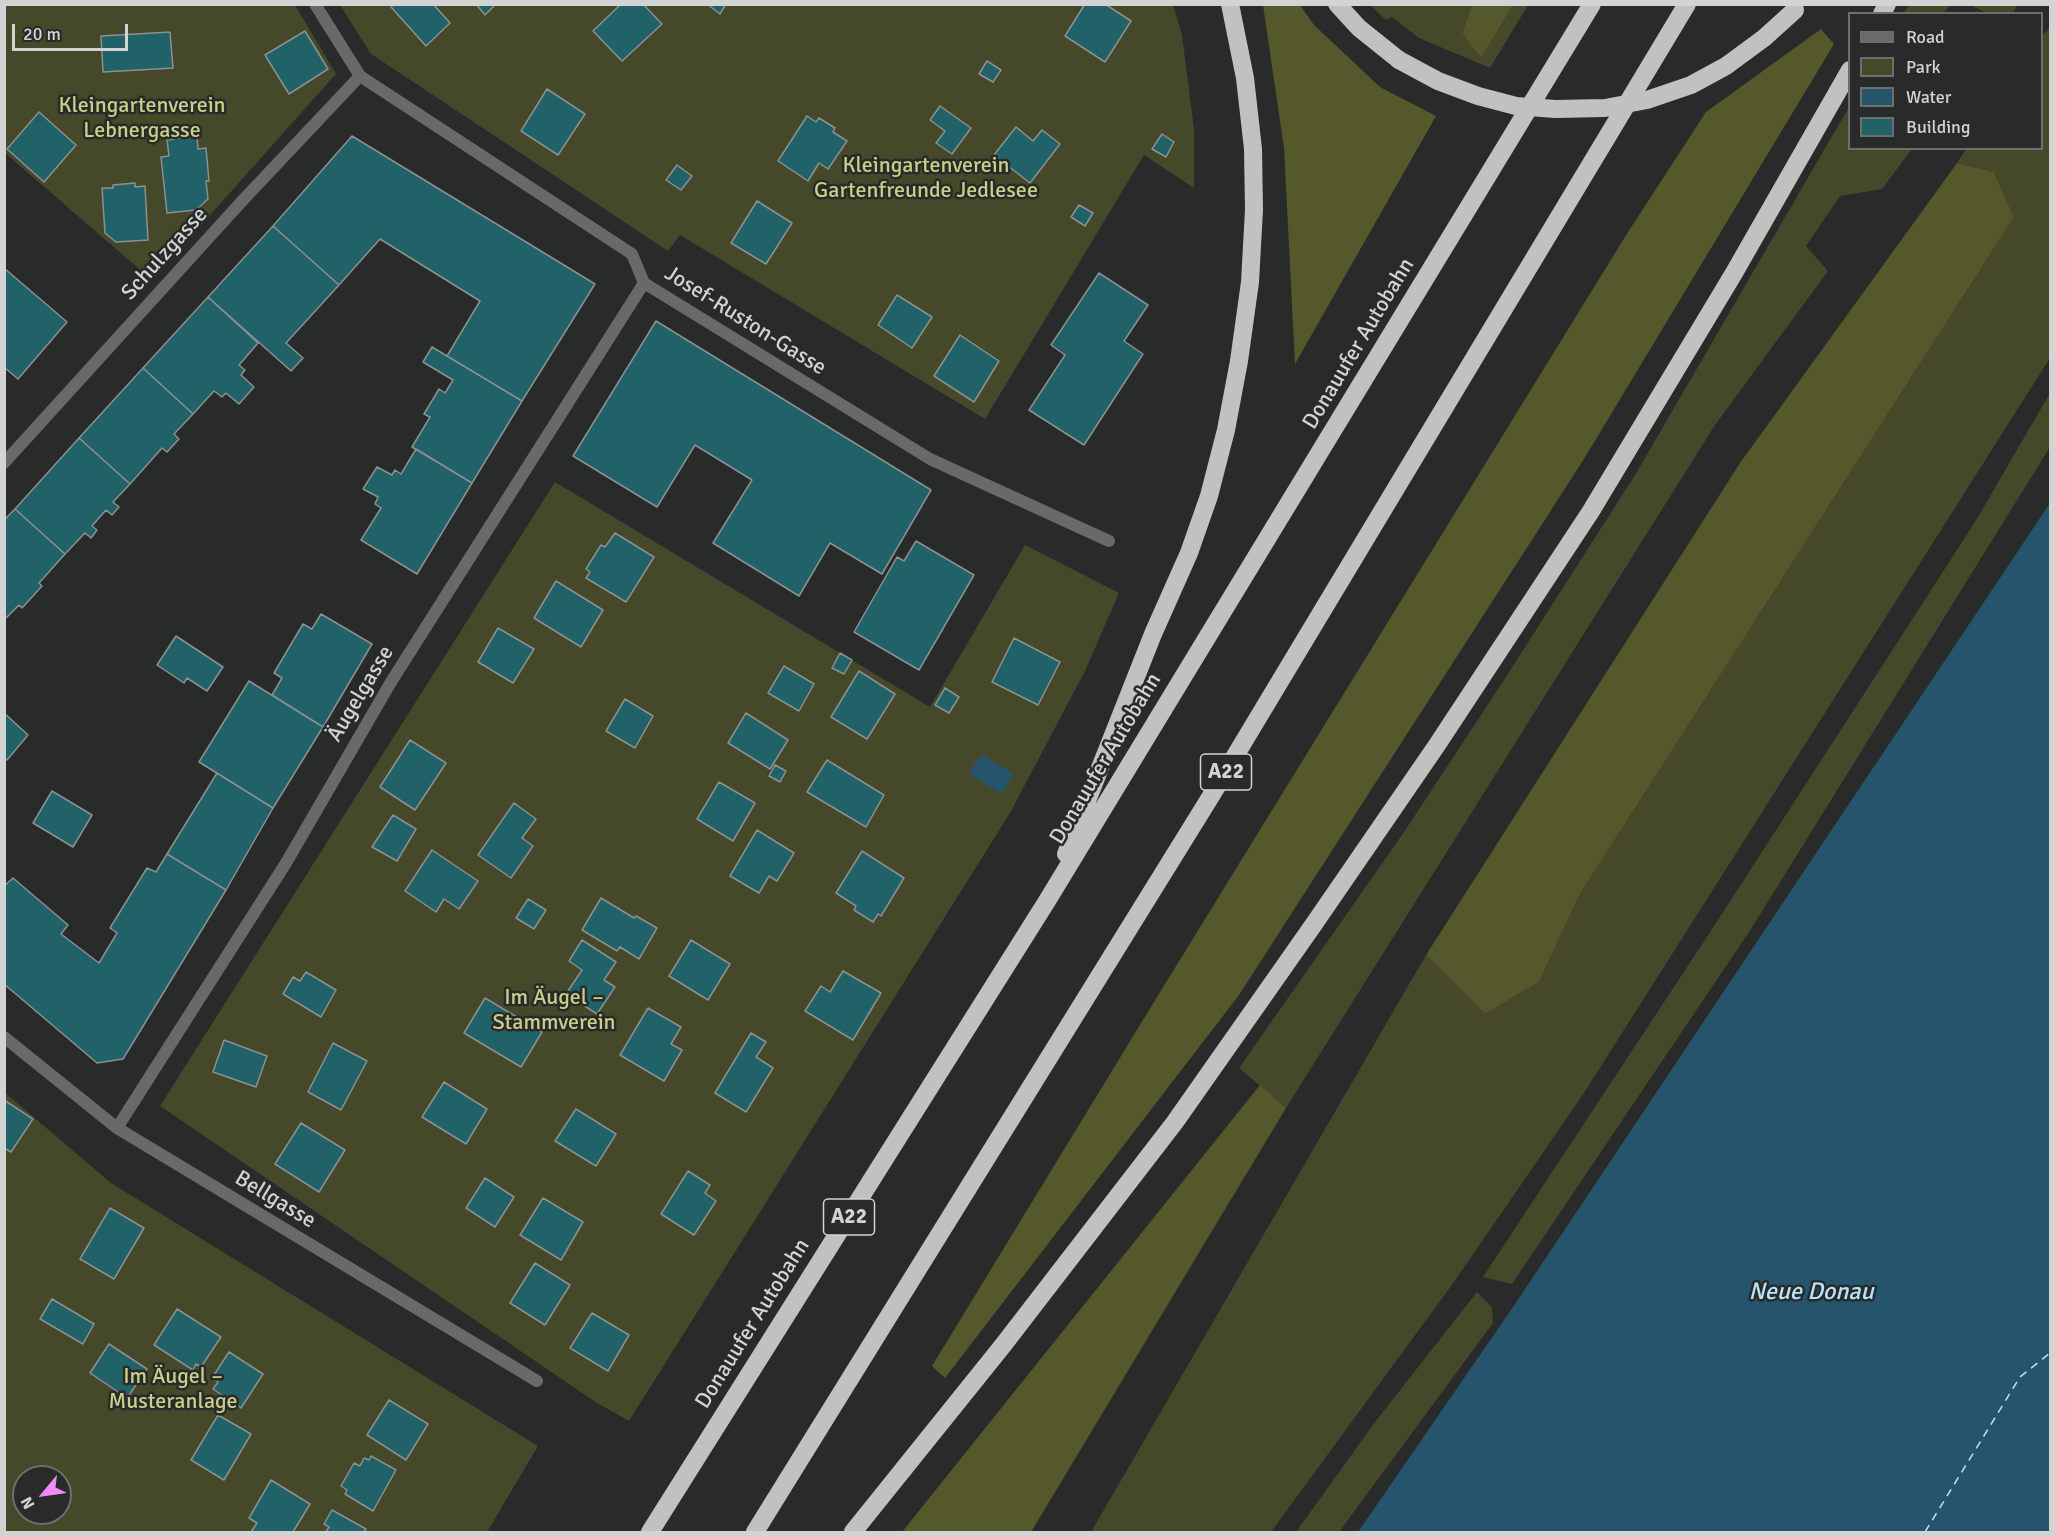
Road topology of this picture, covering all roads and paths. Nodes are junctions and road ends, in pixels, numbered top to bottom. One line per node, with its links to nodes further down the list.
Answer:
1 (315, 4): 8 (street)
2 (1230, 4): 12 (highway)
3 (1337, 4): 6 (highway, bridge)
4 (1592, 4): 12 (highway, Donauufer Autobahn / A22)
5 (1688, 4): 17 (highway, A22)
6 (1798, 7)
7 (1848, 74): 18 (highway)
8 (360, 76): 9 (street, Josef-Ruston-Gasse); 10 (street, Schulzgasse)
9 (644, 283): 11 (street, Josef-Ruston-Gasse); 14 (street, Äugelgasse)
10 (4, 463)
11 (1108, 541)
12 (1047, 901): 16 (highway, Donauufer Autobahn / A22)
13 (4, 1037): 14 (street, Bellgasse)
14 (117, 1128): 15 (street, Bellgasse)
15 (537, 1381)
16 (650, 1533)
17 (755, 1533)
18 (853, 1533)

